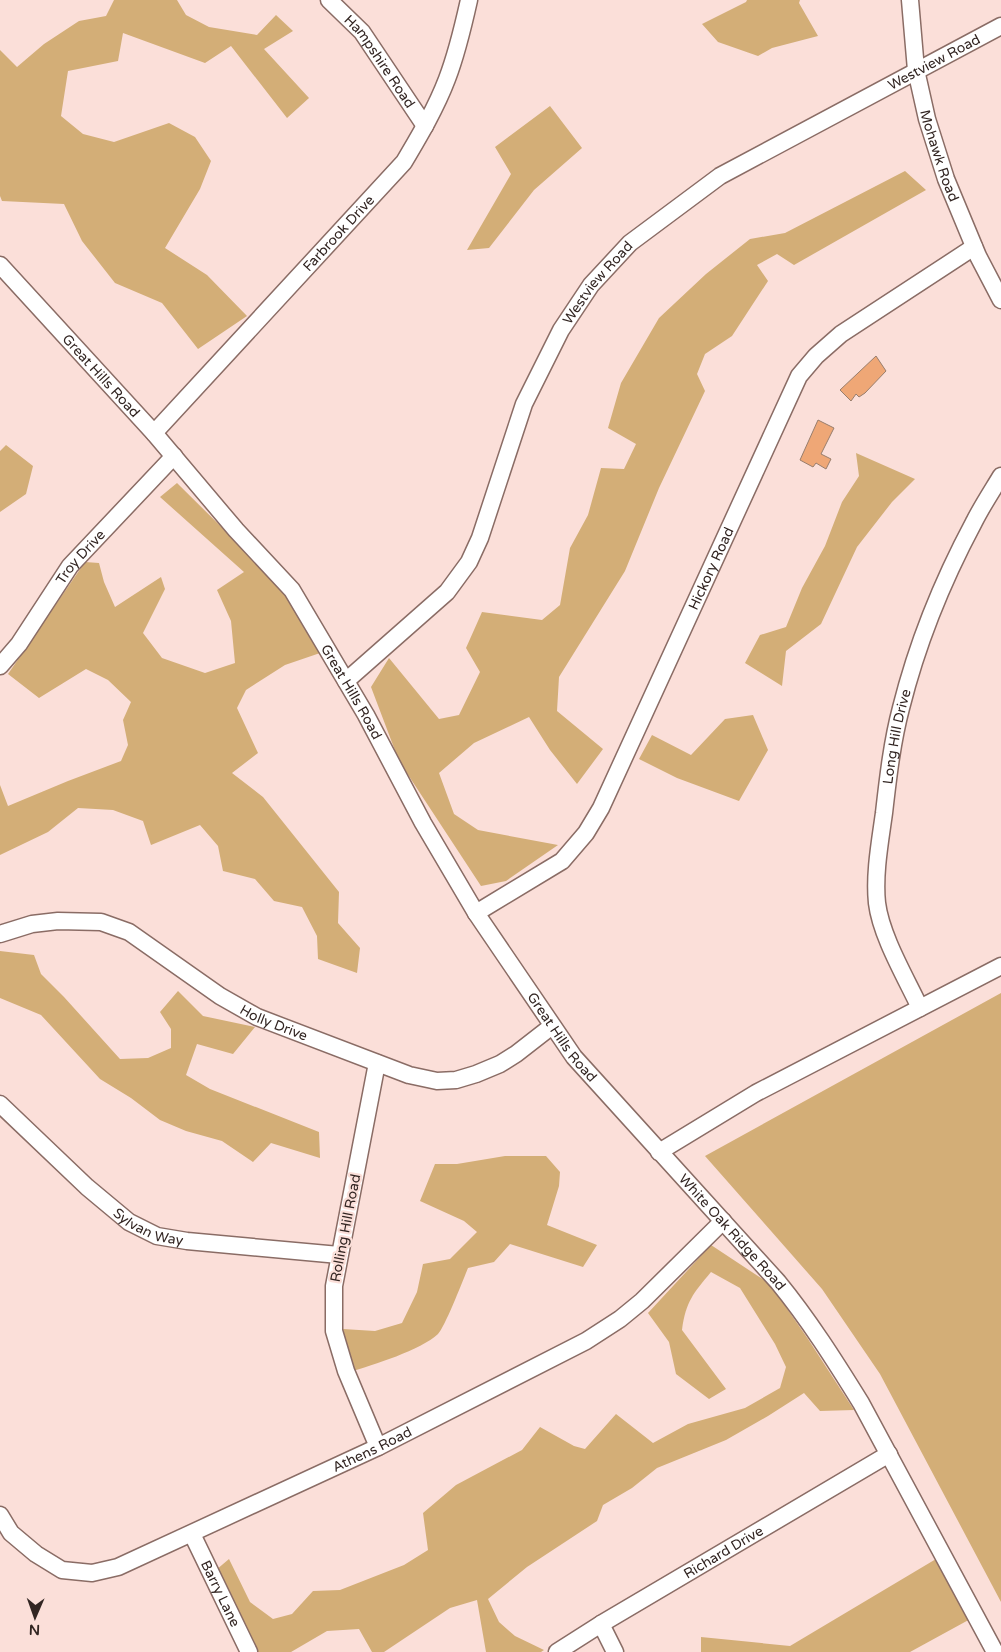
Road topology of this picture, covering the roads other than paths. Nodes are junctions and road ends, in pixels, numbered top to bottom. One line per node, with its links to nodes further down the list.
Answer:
1 (328, 0): 6 (street, Hampshire Road)
2 (468, 0): 6 (street, Farbrook Drive)
3 (910, 0): 5 (street, Mohawk Road)
4 (1001, 26): 5 (street, Westview Road)
5 (916, 70): 7 (street, Mohawk Road); 14 (street, Westview Road)
6 (425, 126): 10 (street, Farbrook Drive)
7 (974, 247): 9 (street, Mohawk Road); 15 (street, Hickory Road)
8 (0, 265): 10 (street, Great Hills Road)
9 (1001, 300)
10 (154, 433): 11 (street, Great Hills Road)
11 (174, 456): 13 (street, Troy Drive); 14 (street, Great Hills Road)
12 (1001, 476): 18 (street, Long Hill Drive)
13 (0, 666)
14 (346, 681): 15 (street, Great Hills Road)
15 (476, 912): 19 (street, Great Hills Road)
16 (0, 934): 20 (street, Holly Drive)
17 (1001, 966): 18 (street)
18 (920, 1008): 22 (street)
19 (552, 1026): 20 (street, Holly Drive); 22 (street, Great Hills Road)
20 (377, 1063): 24 (street, Rolling Hill Road)
21 (0, 1104): 24 (street, Sylvan Way)
22 (659, 1152): 23 (street, White Oak Ridge Road)
23 (723, 1221): 25 (street, Athens Road); 26 (street, White Oak Ridge Road)
24 (339, 1256): 25 (street, Rolling Hill Road)
25 (378, 1447): 28 (street, Athens Road)
26 (889, 1454): 29 (street, Richard Drive); 33 (street, White Oak Ridge Road)
27 (0, 1515): 28 (street, Athens Road)
28 (192, 1534): 30 (street, Barry Lane)
29 (601, 1624): 31 (street, Richard Drive); 32 (street)
30 (249, 1652)
31 (557, 1652)
32 (615, 1652)
33 (995, 1652)

